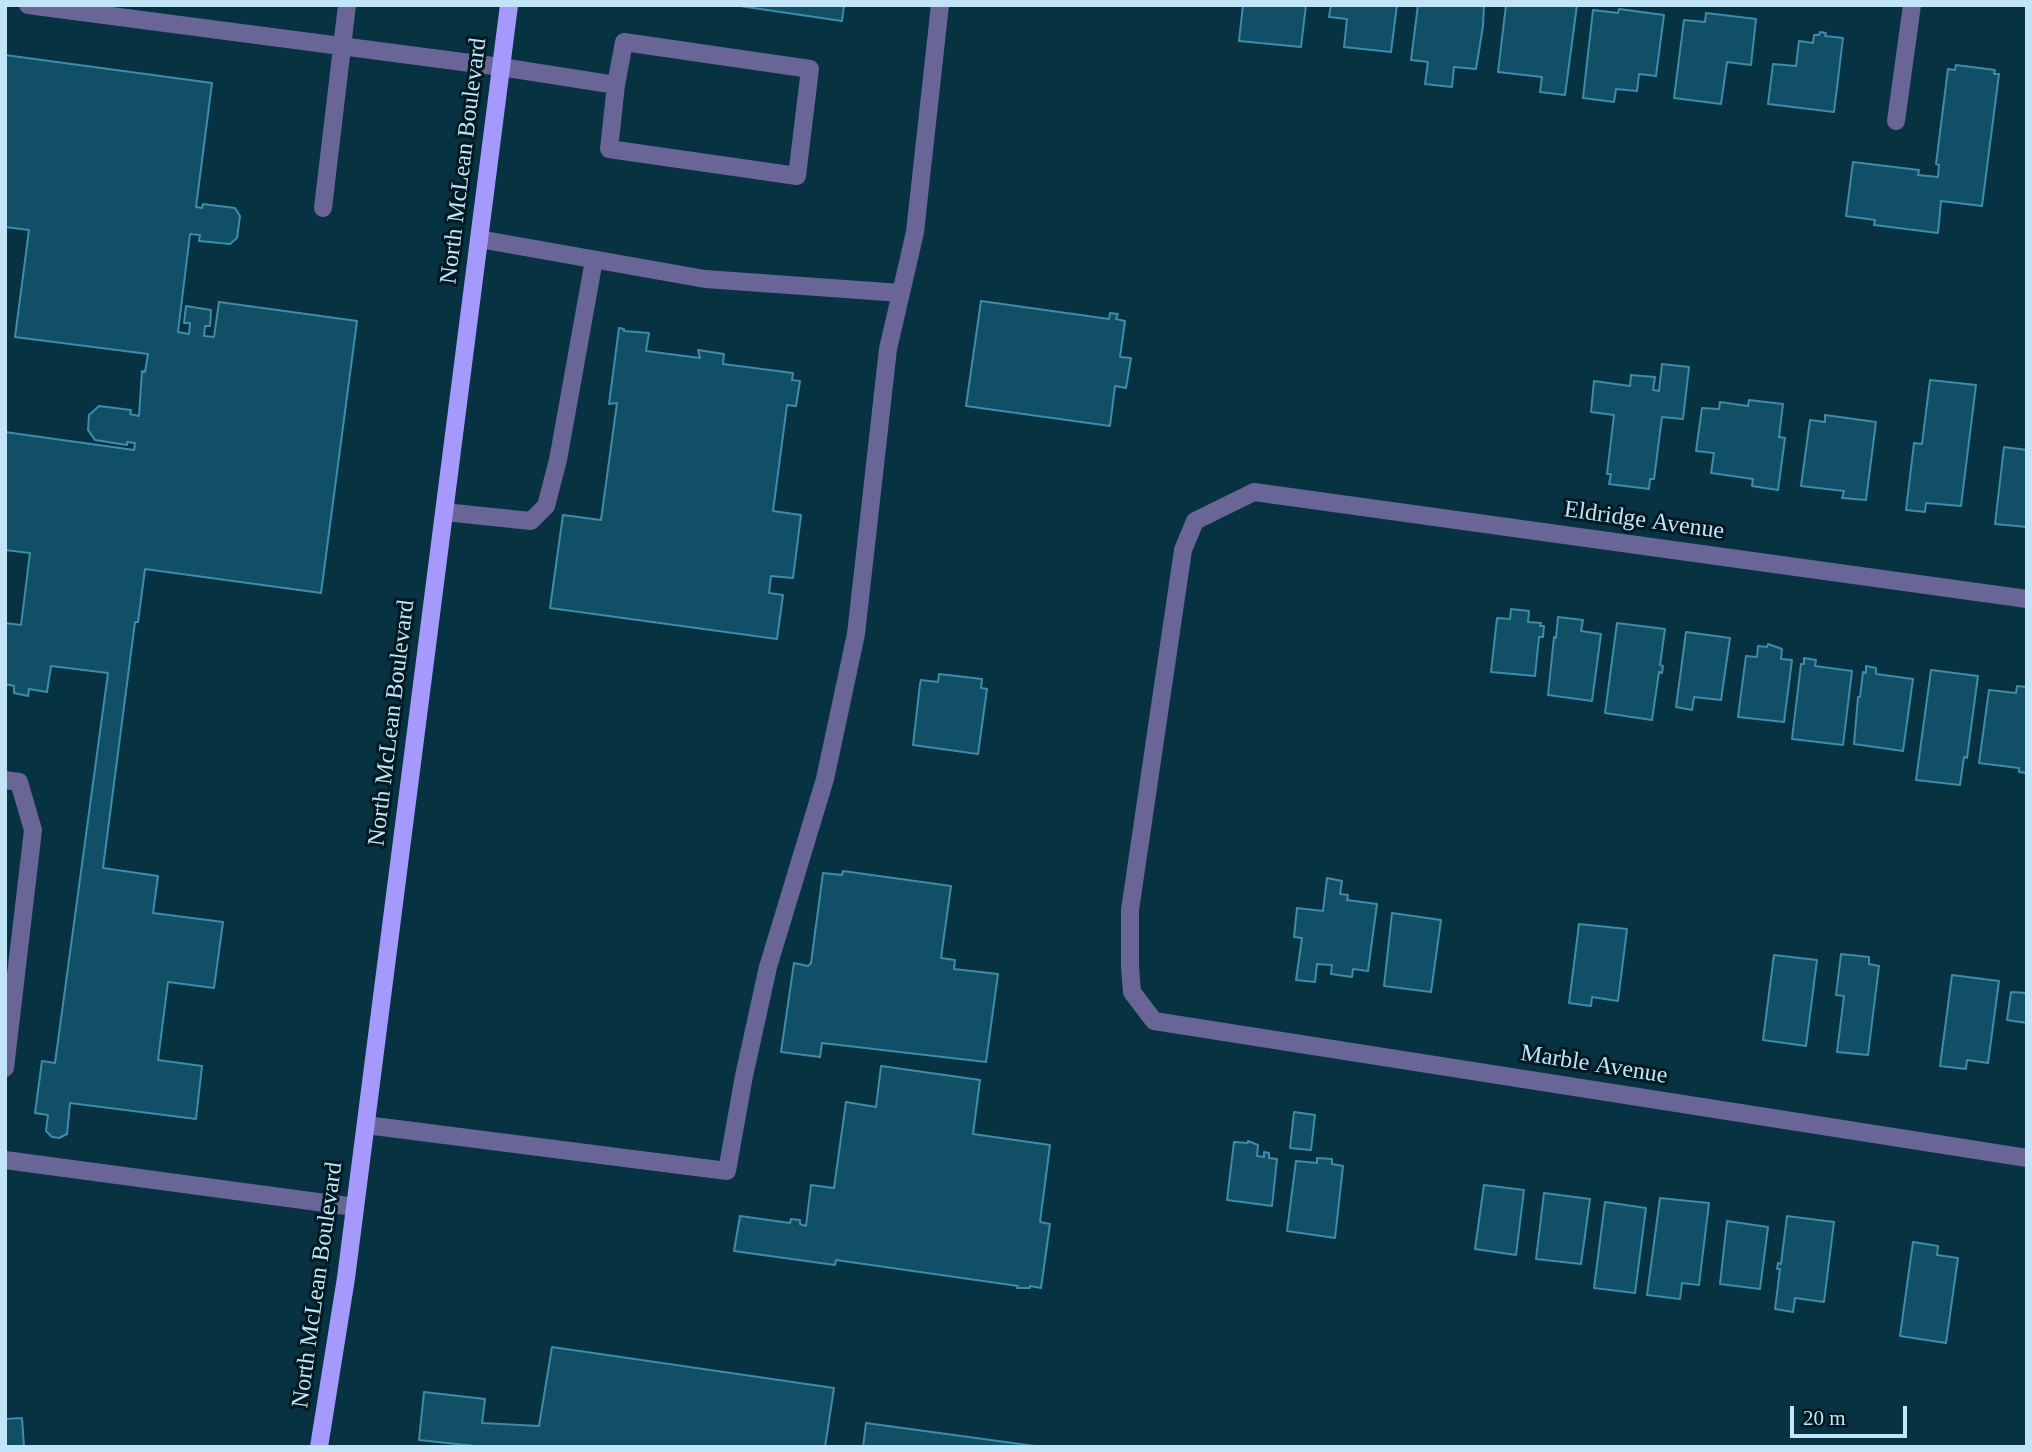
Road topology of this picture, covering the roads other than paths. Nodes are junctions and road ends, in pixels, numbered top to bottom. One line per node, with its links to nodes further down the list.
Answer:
1 (28, 5): 6 (street)
2 (347, 5): 6 (street)
3 (509, 5): 7 (main road, North McLean Boulevard)
4 (940, 5): 13 (street)
5 (1912, 5): 9 (street)
6 (342, 45): 7 (street); 10 (street)
7 (501, 67): 8 (street); 11 (main road, North McLean Boulevard)
8 (616, 85): 8 (street)
9 (1896, 121)
10 (323, 208)
11 (479, 239): 12 (street); 14 (main road, North McLean Boulevard)
12 (594, 260): 13 (street); 14 (street)
13 (901, 293): 19 (street)
14 (444, 512): 19 (main road, North McLean Boulevard)
15 (2027, 599): 17 (street, Eldridge Avenue)
16 (5, 780): 18 (street)
17 (1154, 1021): 20 (street, Marble Avenue)
18 (5, 1068)
19 (366, 1125): 22 (main road, North McLean Boulevard)
20 (2027, 1158)
21 (5, 1160): 22 (street)
22 (355, 1207): 23 (main road, North McLean Boulevard)
23 (319, 1447)

